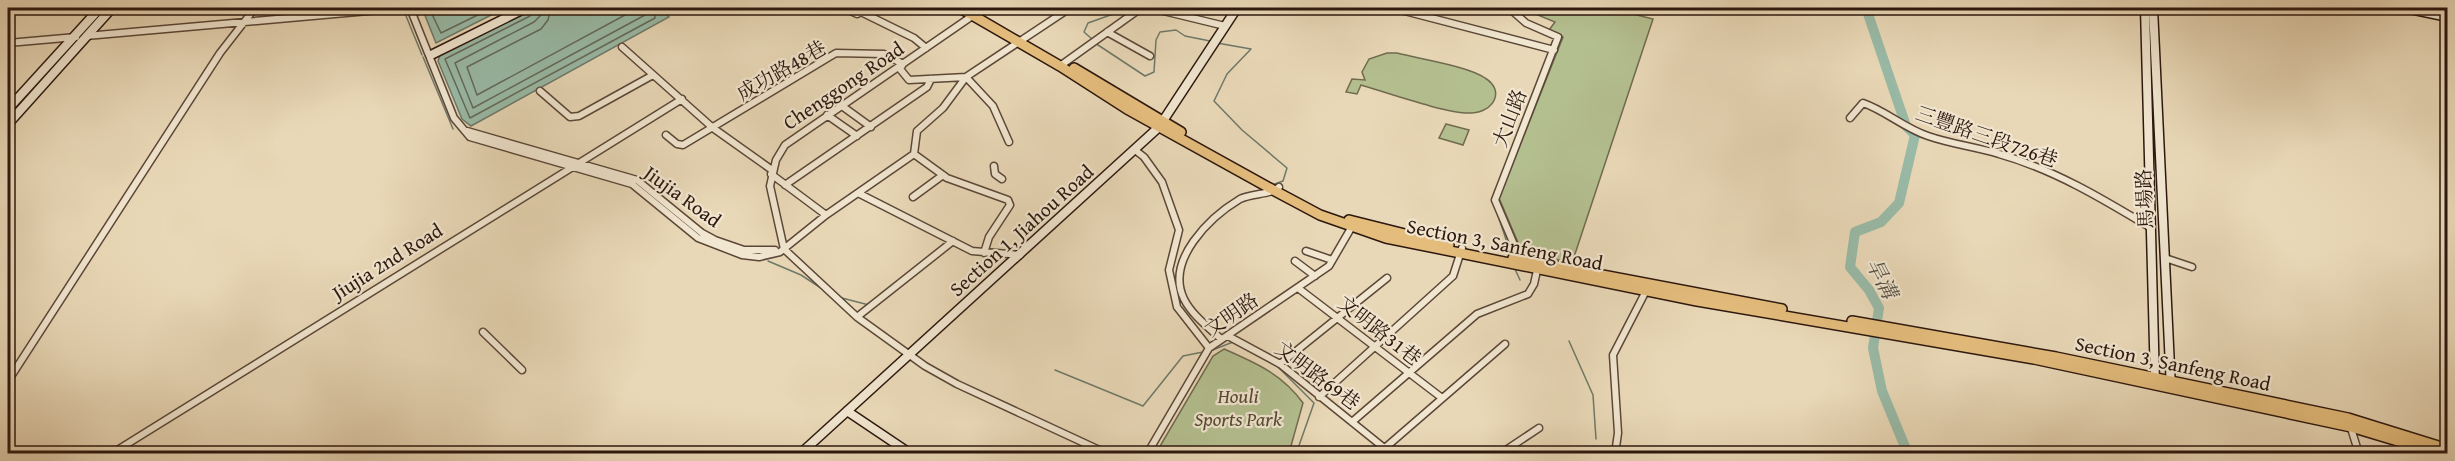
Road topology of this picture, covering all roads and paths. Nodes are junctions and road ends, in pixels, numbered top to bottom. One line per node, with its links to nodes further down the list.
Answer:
1 (100, 8): 31 (street)
2 (112, 8): 30 (street)
3 (255, 8): 27 (street)
4 (402, 8): 27 (street)
5 (410, 8): 37 (street, Jiujia Road)
6 (520, 8): 37 (street)
7 (526, 8): 37 (street)
8 (844, 8): 23 (street)
9 (870, 8): 23 (street)
10 (960, 8): 24 (main road, Section 3, Sanfeng Road)
11 (1070, 8): 32 (street)
12 (1142, 8): 29 (street)
13 (1151, 8): 25 (street)
14 (1190, 8): 25 (street)
15 (1237, 8): 28 (street, Section 1, Jiahou Road)
16 (1393, 8): 36 (street)
17 (1509, 8): 36 (street)
18 (2145, 8): 70 (street, 馬場路)
19 (2153, 8): 77 (street, 馬場路)
20 (2405, 8): 26 (street)
21 (2437, 8): 22 (street)
22 (2448, 10)
23 (861, 12): 35 (street)
24 (974, 12): 32 (main road, Section 3, Sanfeng Road); 35 (street, Chenggong Road)
25 (1184, 15): 28 (street)
26 (2448, 17)
27 (243, 21): 30 (street); 98 (street)
28 (1225, 26): 51 (street, Section 1, Jiahou Road)
29 (1107, 32): 38 (street); 40 (street)
30 (86, 36): 31 (street); 50 (street)
31 (72, 37): 33 (street); 47 (street)
32 (1020, 40): 40 (main road, Section 3, Sanfeng Road); 42 (street)
33 (8, 43)
34 (622, 47): 41 (street)
35 (927, 48): 39 (street, Chenggong Road)
36 (1554, 50): 80 (street, 大山路)
37 (431, 55): 59 (street, Jiujia Road)
38 (1150, 56)
39 (903, 64): 43 (street); 46 (street, Chenggong Road); 53 (street, 成功路48巷)
40 (1063, 64): 51 (main road, Section 3, Sanfeng Road)
41 (653, 75): 44 (street); 45 (street)
42 (966, 77): 43 (street); 56 (street); 58 (street)
43 (931, 80): 52 (street)
44 (540, 91)
45 (682, 99): 53 (street); 59 (street, Jiujia 2nd Road)
46 (842, 106): 48 (street, Chenggong Road); 52 (street)
47 (8, 109)
48 (827, 116): 55 (street); 61 (street, Chenggong Road)
49 (1850, 118): 70 (street, 三豐路三段726巷)
50 (8, 124)
51 (1161, 124): 57 (street, Section 1, Jiahou Road); 65 (main road, Section 3, Sanfeng Road)
52 (871, 127): 55 (street)
53 (713, 128): 54 (street, 成功路48巷); 61 (street)
54 (666, 135)
55 (857, 136): 64 (street)
56 (1009, 142)
57 (1135, 150): 76 (street, Section 1, Jiahou Road); 92 (street)
58 (915, 154): 62 (street); 66 (street)
59 (575, 164): 72 (street, Jiujia Road); 109 (street, Jiujia 2nd Road)
60 (994, 166): 63 (street)
61 (772, 172): 64 (street); 72 (street, Chenggong Road)
62 (943, 175): 67 (street); 75 (street)
63 (1002, 179)
64 (785, 184): 68 (street)
65 (1277, 189): 69 (main road, Section 3, Sanfeng Road); 90 (street, 文明路69巷)
66 (858, 193): 68 (street); 71 (street)
67 (913, 197)
68 (826, 215): 72 (street)
69 (1353, 225): 74 (main road, Section 3, Sanfeng Road); 78 (street, 文明路)
70 (2151, 228): 99 (street, 馬場路)
71 (953, 241): 75 (street); 87 (street)
72 (784, 249): 87 (street)
73 (1306, 250): 78 (street)
74 (1462, 251): 80 (main road, Section 3, Sanfeng Road); 93 (street)
75 (984, 252): 76 (street)
76 (1020, 255): 94 (street, Section 1, Jiahou Road)
77 (2164, 258): 82 (street); 100 (street, 馬場路)
78 (1332, 260): 83 (street, 文明路)
79 (1295, 261): 83 (street)
80 (1521, 262): 81 (main road, Section 3, Sanfeng Road)
81 (1539, 266): 86 (main road, Section 3, Sanfeng Road); 97 (street)
82 (2192, 267)
83 (1315, 276): 85 (street, 文明路)
84 (1386, 278): 88 (street)
85 (1298, 288): 88 (street, 文明路31巷); 90 (street, 文明路)
86 (1647, 288): 99 (main road, Section 3, Sanfeng Road); 115 (street)
87 (857, 317): 94 (street)
88 (1338, 319): 93 (street, 文明路31巷); 95 (street)
89 (483, 332): 96 (street)
90 (1225, 337): 92 (street, 文明路); 95 (street, 文明路69巷)
91 (1505, 344): 102 (street)
92 (1209, 348): 113 (street, 文明路)
93 (1376, 348): 97 (street, 文明路31巷); 101 (street)
94 (909, 354): 103 (street, Section 1, Jiahou Road); 112 (street)
95 (1280, 364): 101 (street, 文明路69巷)
96 (522, 370)
97 (1409, 373): 102 (street, 文明路31巷); 104 (street)
98 (8, 381)
99 (2155, 382): 100 (main road, Section 3, Sanfeng Road)
100 (2170, 385): 105 (main road, Section 3, Sanfeng Road)
101 (1319, 397): 104 (street, 文明路69巷)
102 (1442, 398): 108 (street)
103 (848, 411): 110 (street, Section 1, Jiahou Road); 111 (street)
104 (1352, 422): 108 (street, 文明路69巷)
105 (2350, 423): 107 (main road, Section 3, Sanfeng Road); 116 (street); 117 (main road, Section 3, Sanfeng Road)
106 (1539, 428): 114 (street)
107 (2448, 449)
108 (1381, 450)
109 (111, 453)
110 (800, 453)
111 (911, 453)
112 (1108, 453)
113 (1147, 453)
114 (1500, 453)
115 (1615, 453)
116 (2359, 453)
117 (2441, 453)

